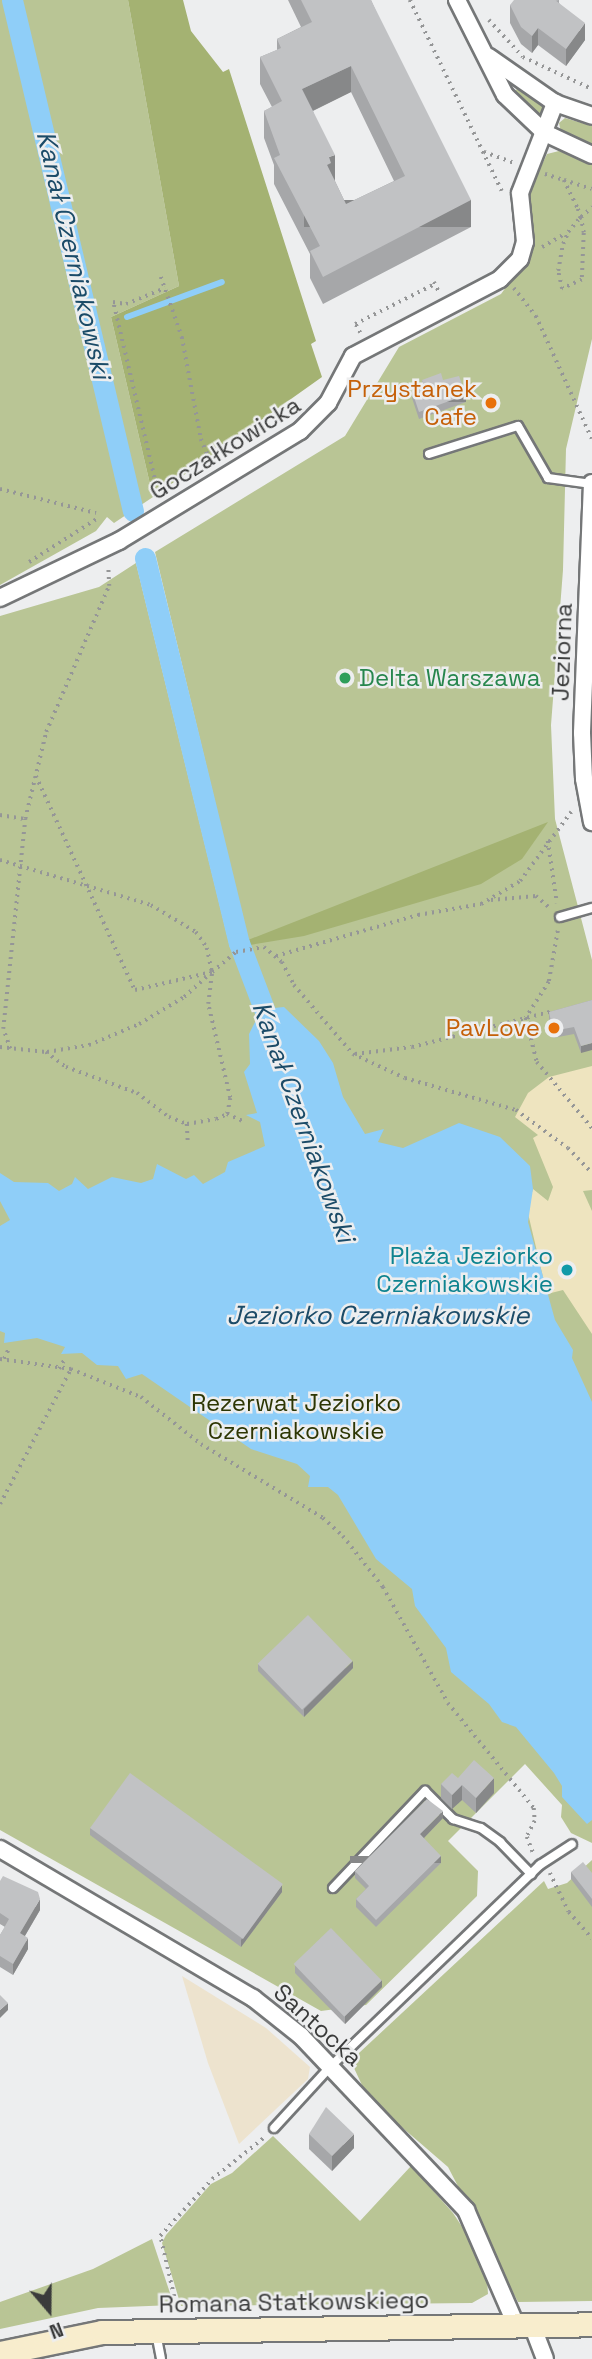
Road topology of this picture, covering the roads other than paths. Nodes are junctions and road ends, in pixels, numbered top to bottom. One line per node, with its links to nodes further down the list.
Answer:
1 (457, 0): 2 (street)
2 (484, 54): 3 (street); 5 (street)
3 (555, 103): 4 (street); 5 (street, Goczałkowicka)
4 (592, 116)
5 (545, 133): 6 (street); 9 (street, Goczałkowicka)
6 (592, 155)
7 (429, 454): 8 (lane)
8 (592, 483): 10 (street, Jeziorna)
9 (0, 598)
10 (587, 753): 11 (street, Jeziorna)
11 (592, 822)
12 (592, 908): 13 (lane)
13 (560, 921)
14 (572, 1844): 16 (lane)
15 (0, 1849): 18 (street, Santocka)
16 (531, 1874): 17 (lane); 18 (lane)
17 (333, 1888)
18 (332, 2065): 19 (lane); 21 (street, Santocka)
19 (274, 2129)
20 (592, 2324): 21 (street, Romana Statkowskiego)
21 (524, 2325): 22 (street, Romana Statkowskiego); 25 (street, Santocka)
22 (155, 2330): 23 (street, Romana Statkowskiego); 24 (lane)
23 (0, 2353)
24 (161, 2359)
25 (545, 2359)

